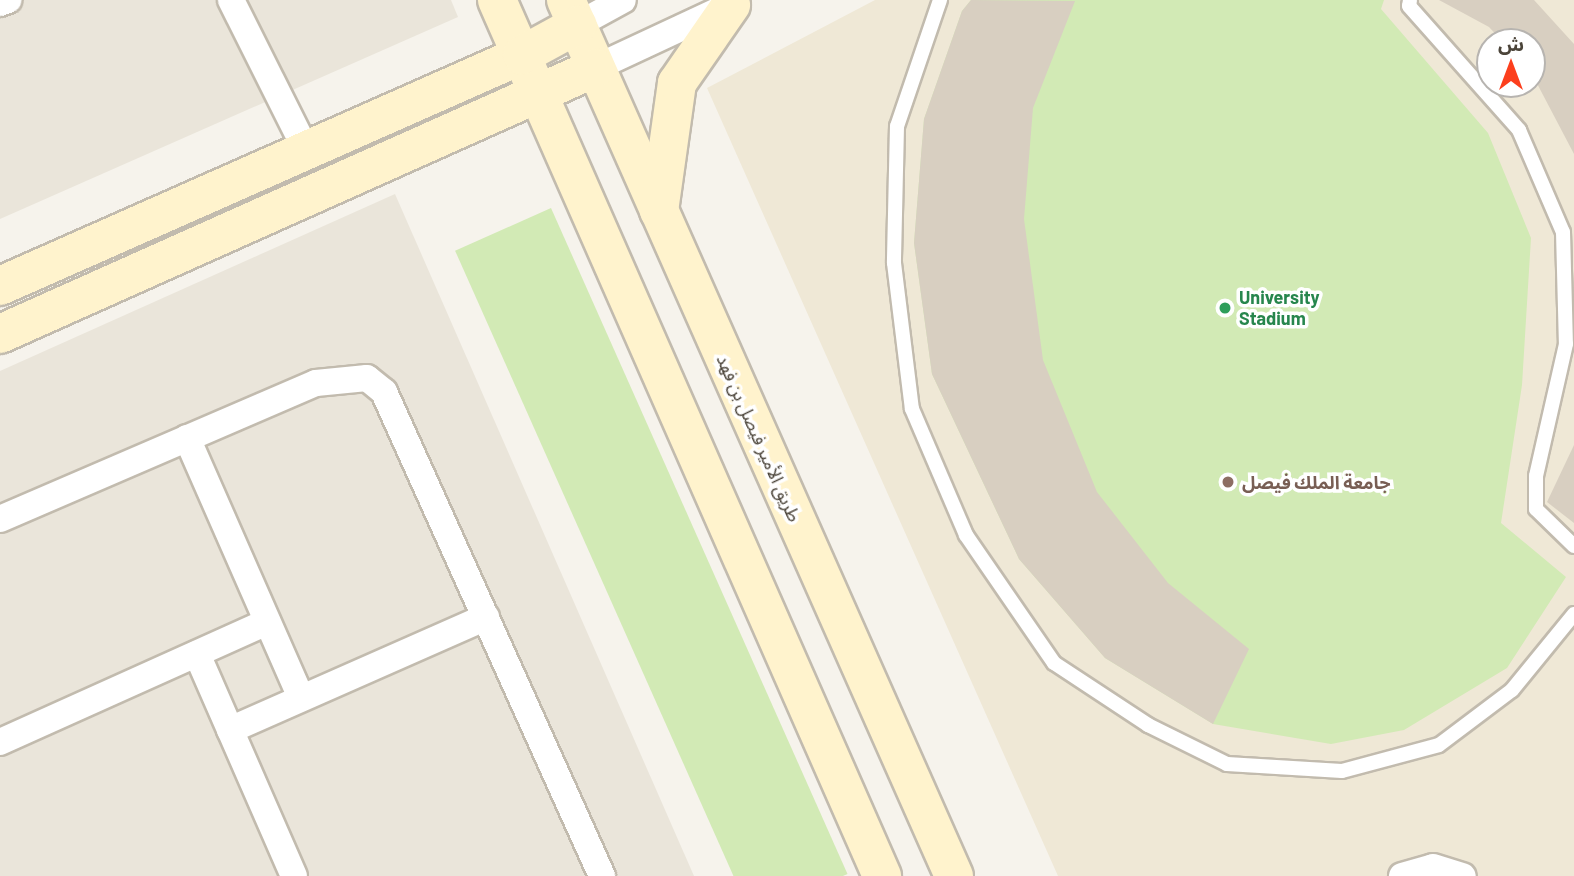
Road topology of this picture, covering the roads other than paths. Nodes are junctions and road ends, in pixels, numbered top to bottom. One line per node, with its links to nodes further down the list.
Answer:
1 (8, 0): 8 (street)
2 (231, 0): 13 (street)
3 (497, 0): 10 (main road)
4 (623, 0): 9 (street)
5 (940, 0): 20 (lane)
6 (1410, 0): 19 (lane)
7 (736, 2): 11 (street); 14 (main road)
8 (0, 4)
9 (571, 13): 10 (main road); 11 (main road, طريق الأمير فيصل بن فهد)
10 (523, 55): 12 (main road); 13 (main road)
11 (595, 68): 12 (main road); 14 (main road, طريق الأمير فيصل بن فهد)
12 (538, 97): 16 (main road); 29 (main road)
13 (306, 150): 15 (main road)
14 (659, 213): 30 (main road, طريق الأمير فيصل بن فهد)
15 (0, 286)
16 (0, 334)
17 (187, 438): 18 (street); 21 (street); 22 (street)
18 (0, 519)
19 (1574, 546)
20 (1574, 614)
21 (486, 617): 24 (street); 28 (street)
22 (268, 622): 23 (street); 24 (street)
23 (197, 654): 25 (street); 26 (street)
24 (301, 698): 25 (street)
25 (230, 730): 27 (street)
26 (0, 742)
27 (294, 876)
28 (602, 876)
29 (882, 876)
30 (954, 876)
31 (1402, 876): 32 (street)
32 (1463, 876)

